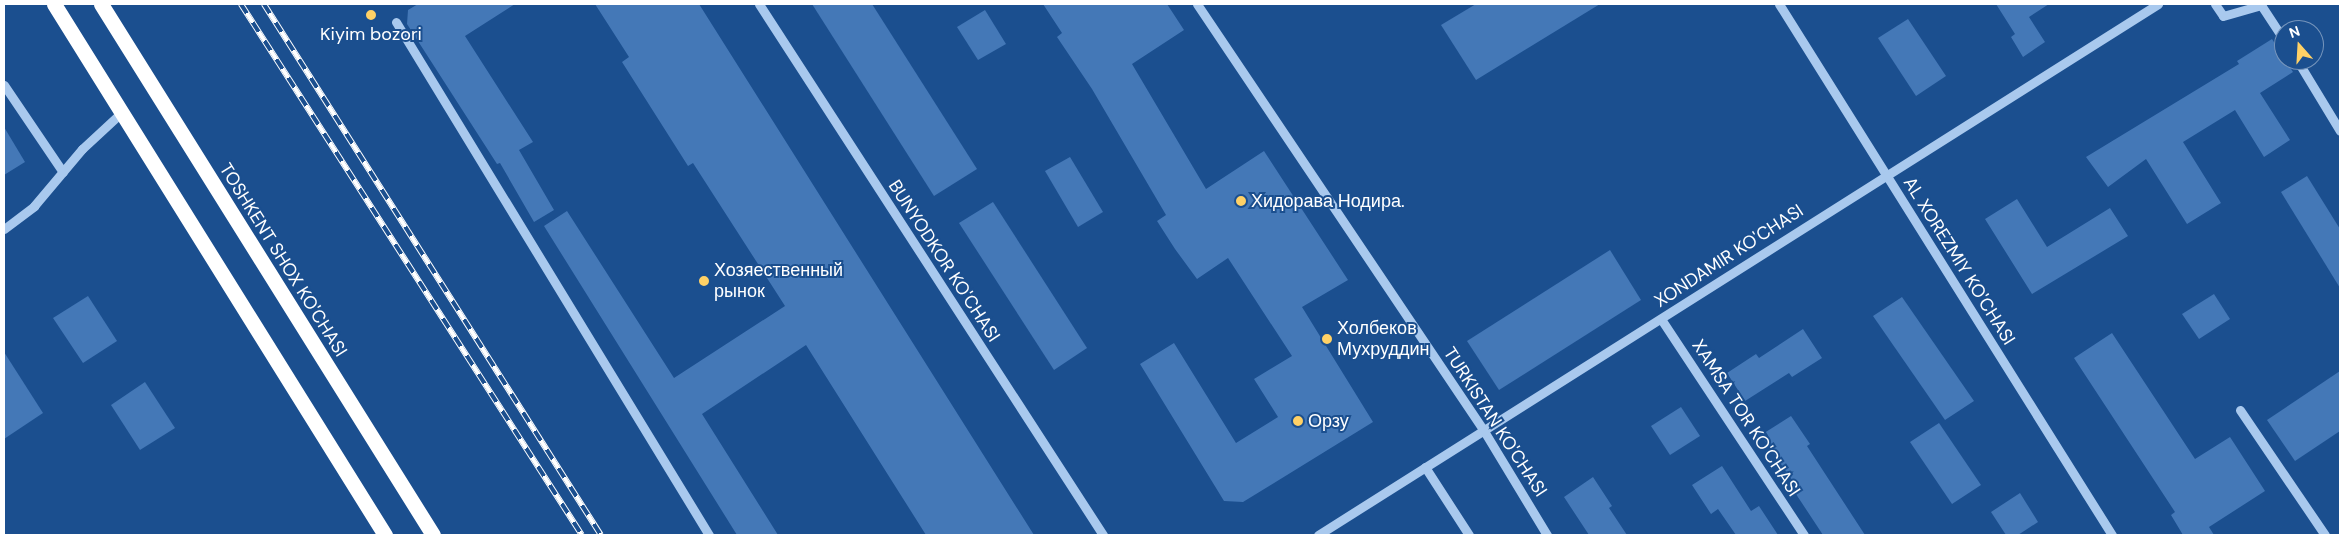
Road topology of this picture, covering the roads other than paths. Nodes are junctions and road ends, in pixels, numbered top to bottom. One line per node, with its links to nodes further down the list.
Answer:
1 (54, 4): 12 (highway)
2 (101, 4): 22 (highway, TOSHKENT SHOX KO'CHASI)
3 (759, 4): 24 (street, BUNYODKOR KO'CHASI)
4 (1197, 4): 19 (street, TURKISTAN KO'CHASI)
5 (1779, 4): 15 (street, AL XOREZMIY KO'CHASI)
6 (2158, 4): 15 (street, XONDAMIR KO'CHASI)
7 (2215, 4): 9 (street)
8 (396, 22): 23 (street)
9 (2274, 25)
10 (2303, 70): 13 (street)
11 (4, 85): 14 (street)
12 (123, 111): 14 (street); 21 (highway)
13 (2340, 131)
14 (63, 172): 16 (street)
15 (1886, 175): 17 (street, XONDAMIR KO'CHASI); 29 (street, AL XOREZMIY KO'CHASI)
16 (4, 229)
17 (1661, 319): 19 (street, XONDAMIR KO'CHASI); 28 (street, XAMSA TOR KO'CHASI)
18 (2240, 410): 30 (street)
19 (1484, 431): 20 (street, XONDAMIR KO'CHASI); 27 (street, TURKISTAN KO'CHASI)
20 (1425, 467): 25 (street, XONDAMIR KO'CHASI); 26 (street)
21 (385, 535)
22 (434, 535)
23 (710, 535)
24 (1103, 535)
25 (1318, 535)
26 (1468, 535)
27 (1547, 535)
28 (1804, 535)
29 (2112, 535)
30 (2325, 535)

